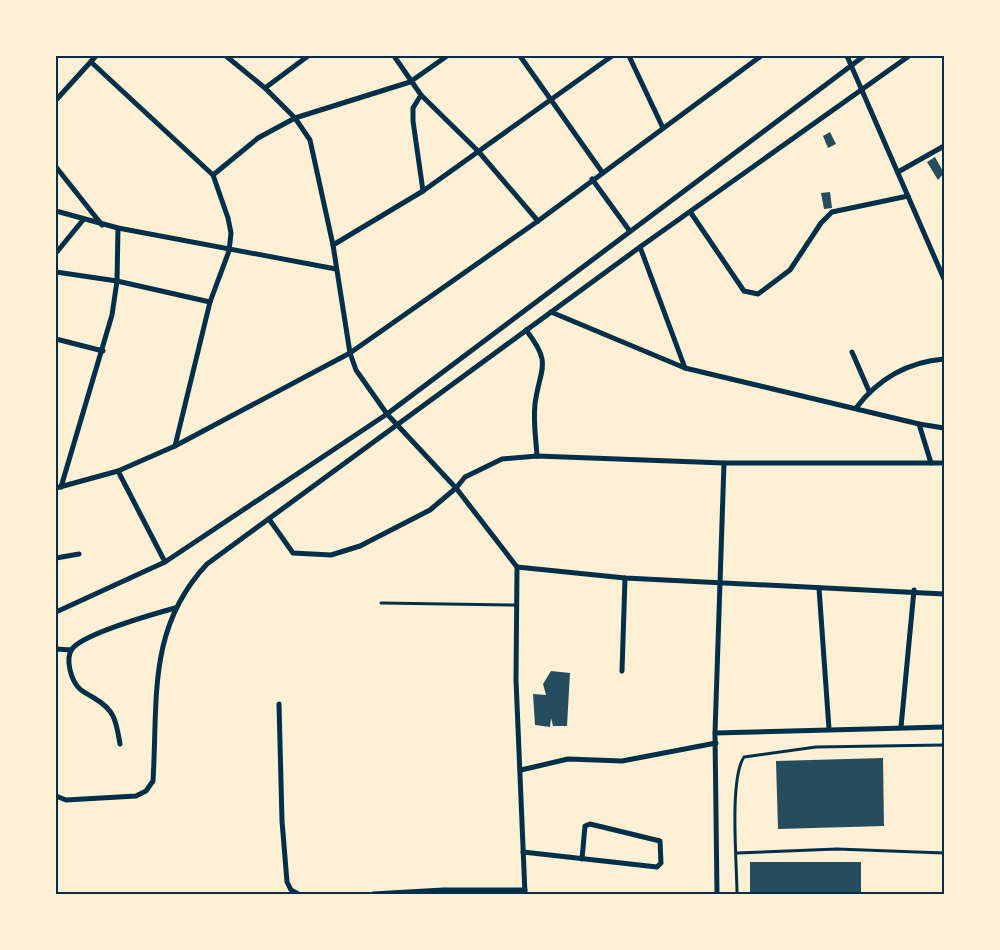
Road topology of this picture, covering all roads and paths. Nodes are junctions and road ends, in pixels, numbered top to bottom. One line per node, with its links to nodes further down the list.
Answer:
1 (96, 56): 13 (street)
2 (226, 56): 16 (street)
3 (308, 56): 16 (street)
4 (394, 56): 15 (street)
5 (447, 56): 15 (street)
6 (520, 56): 20 (street)
7 (612, 56): 20 (street)
8 (629, 56): 22 (street)
9 (761, 56): 22 (street)
10 (847, 56): 14 (street)
11 (864, 56): 14 (street)
12 (909, 56): 17 (street)
13 (91, 62): 19 (street); 28 (street)
14 (851, 65): 17 (street); 38 (street)
15 (410, 82): 18 (street); 21 (street)
16 (265, 88): 21 (street)
17 (863, 90): 27 (street); 33 (street)
18 (421, 95): 24 (street); 30 (street)
19 (56, 100)
20 (550, 100): 24 (street); 26 (street)
21 (295, 118): 28 (street); 39 (street)
22 (663, 128): 26 (street)
23 (945, 146): 27 (street)
24 (478, 151): 30 (street); 35 (street)
25 (56, 167): 36 (street)
26 (602, 172): 29 (street)
27 (898, 172): 31 (street)
28 (213, 175): 41 (street)
29 (592, 179): 35 (street); 38 (street)
30 (423, 191): 39 (street)
31 (908, 196): 33 (street); 45 (street)
32 (56, 211): 34 (street)
33 (691, 213): 40 (street)
34 (83, 220): 36 (street); 42 (street)
35 (538, 220): 53 (street)
36 (102, 225): 37 (street)
37 (118, 228): 41 (street); 46 (street)
38 (629, 230): 58 (street)
39 (333, 245): 43 (street)
40 (640, 247): 48 (street); 55 (street)
41 (228, 251): 43 (street); 47 (street)
42 (56, 253)
43 (336, 268): 53 (street)
44 (56, 272): 46 (street)
45 (945, 279)
46 (117, 281): 47 (street); 51 (street)
47 (210, 303): 62 (street)
48 (551, 312): 49 (street); 55 (street)
49 (526, 330): 59 (street); 63 (street)
50 (56, 339): 51 (street)
51 (103, 351): 68 (street)
52 (852, 352): 56 (street)
53 (350, 353): 58 (street); 62 (street)
54 (945, 359): 56 (street)
55 (685, 368): 57 (street)
56 (869, 391): 57 (street)
57 (856, 408): 60 (street)
58 (387, 414): 59 (street); 73 (street)
59 (398, 424): 69 (street); 70 (street)
60 (919, 424): 61 (street); 65 (street)
61 (945, 428)
62 (175, 446): 67 (street)
63 (537, 456): 64 (street); 69 (street)
64 (724, 463): 65 (street); 76 (street)
65 (931, 463): 66 (street)
66 (945, 463)
67 (118, 471): 68 (street); 73 (street)
68 (58, 488)
69 (456, 488): 70 (street); 74 (street)
70 (270, 519): 82 (street)
71 (79, 554): 72 (street)
72 (56, 558)
73 (165, 562): 83 (street)
74 (517, 567): 75 (street); 81 (street)
75 (625, 578): 76 (street); 86 (street)
76 (720, 584): 77 (street); 91 (street)
77 (819, 588): 78 (street); 90 (street)
78 (914, 590): 79 (street); 88 (street)
79 (945, 594)
80 (381, 603): 81 (lane)
81 (517, 605): 95 (street)
82 (175, 608): 85 (street); 96 (street)
83 (56, 612)
84 (56, 649): 85 (street)
85 (71, 650): 93 (street)
86 (622, 671)
87 (279, 704): 102 (street)
88 (901, 727): 89 (street); 90 (street)
89 (945, 727)
90 (829, 729): 91 (street)
91 (715, 733): 92 (street)
92 (716, 743): 95 (street); 104 (street)
93 (120, 744)
94 (945, 746): 98 (lane)
95 (521, 770): 97 (street)
96 (56, 796)
97 (523, 852): 100 (street); 101 (street)
98 (737, 853): 99 (lane); 105 (lane)
99 (945, 853)
100 (582, 859): 100 (street)
101 (525, 892): 103 (street)
102 (298, 894)
103 (373, 894)
104 (717, 894)
105 (737, 894)

